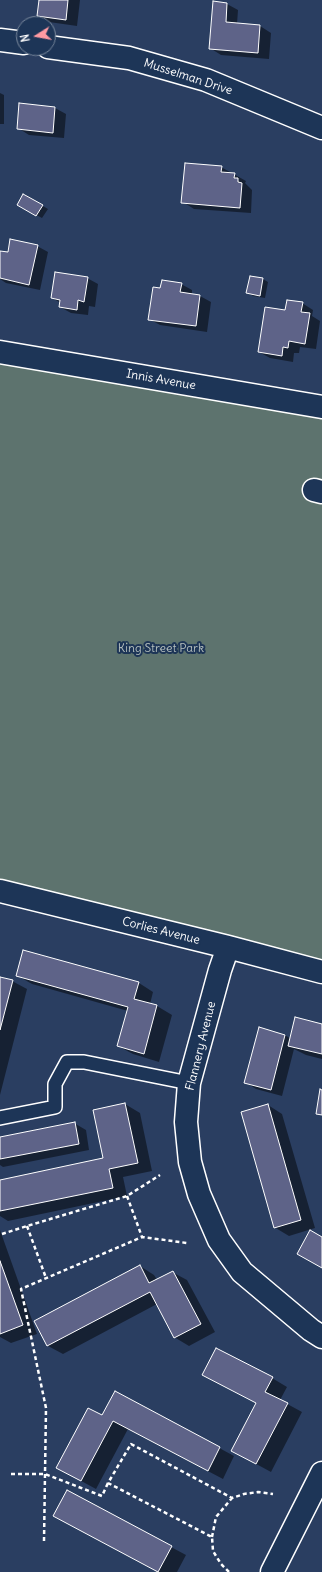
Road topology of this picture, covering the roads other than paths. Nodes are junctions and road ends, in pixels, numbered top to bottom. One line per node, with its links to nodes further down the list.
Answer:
1 (0, 40): 2 (street)
2 (16, 42)
3 (56, 48): 4 (street, Musselman Drive)
4 (322, 128)
5 (0, 352): 6 (street, Innis Avenue)
6 (322, 407)
7 (0, 891): 8 (street, Corlies Avenue)
8 (228, 947): 9 (street, Corlies Avenue); 10 (street, Flannery Avenue)
9 (322, 972)
10 (189, 1083): 11 (lane); 12 (street, Flannery Avenue)
11 (0, 1118)
12 (322, 1337)
13 (322, 1473): 14 (street)
14 (272, 1572)

